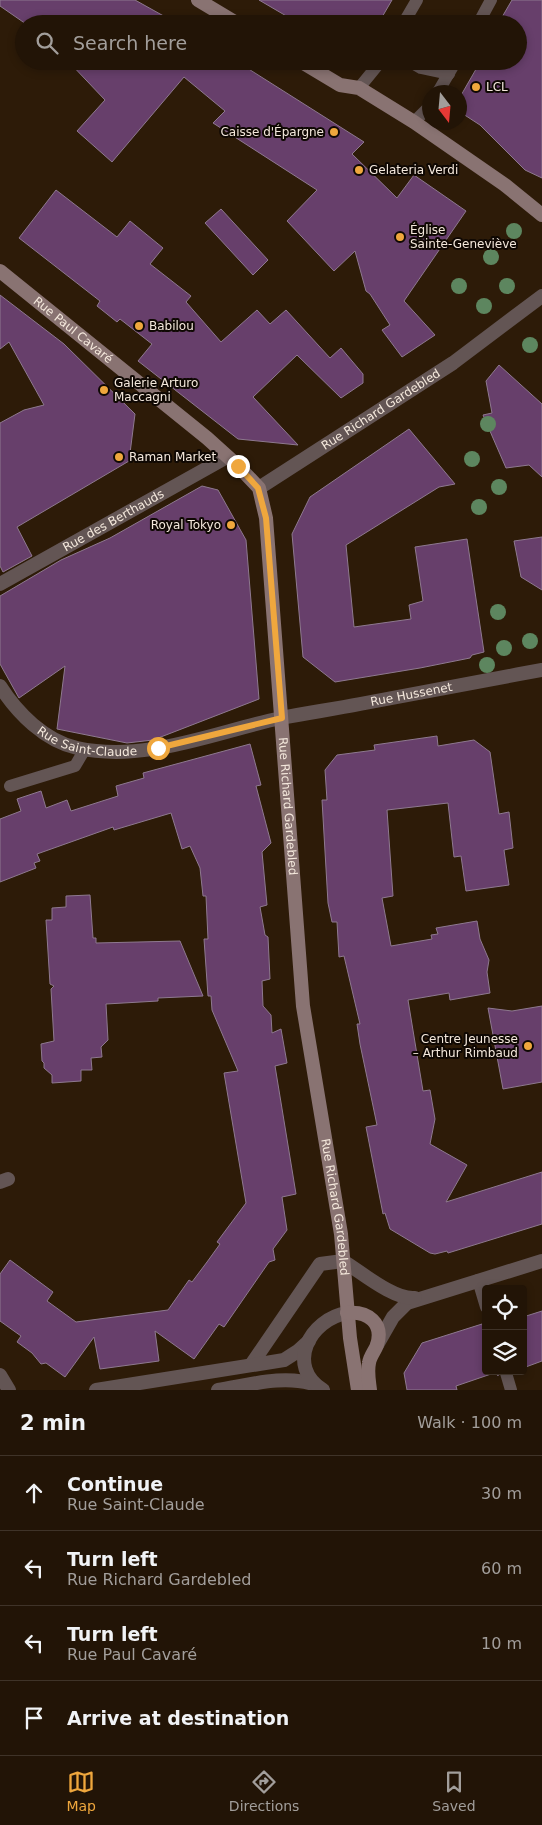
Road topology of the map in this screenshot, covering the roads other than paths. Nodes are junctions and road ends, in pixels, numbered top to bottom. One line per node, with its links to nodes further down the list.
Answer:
1 (198, 0): 4 (main road)
2 (417, 0): 5 (lane)
3 (491, 0): 6 (lane)
4 (223, 15)
5 (408, 15)
6 (483, 15)
7 (315, 70): 13 (main road)
8 (374, 70): 13 (lane)
9 (430, 70): 11 (lane)
10 (451, 70): 11 (lane)
11 (449, 74): 12 (lane)
12 (442, 85)
13 (359, 88): 15 (main road)
14 (422, 114): 15 (lane)
15 (414, 122): 16 (main road)
16 (542, 215)
17 (0, 271): 19 (main road, Rue Paul Cavaré)
18 (542, 296): 20 (street, Rue Richard Gardebled)
19 (227, 457): 20 (main road, Rue Paul Cavaré); 21 (street, Rue des Berthauds)
20 (258, 488): 24 (main road, Rue Richard Gardebled)
21 (0, 584)
22 (542, 670): 24 (street, Rue Hussenet)
23 (0, 686): 25 (street, Rue Saint-Claude)
24 (282, 718): 25 (street, Rue Saint-Claude); 27 (main road, Rue Richard Gardebled)
25 (85, 750): 26 (lane)
26 (10, 786)
27 (343, 1261): 31 (street); 32 (main road, Rue Richard Gardebled); 35 (street)
28 (542, 1261): 29 (street)
29 (478, 1280): 30 (lane); 31 (street)
30 (482, 1294)
31 (415, 1298): 34 (street)
32 (347, 1313): 33 (street); 34 (main road, Rue Richard Gardebled); 42 (main road, Rue Richard Gardebled)
33 (309, 1341): 35 (street); 38 (street)
34 (377, 1345): 42 (main road, Rue Richard Gardebled)
35 (250, 1365): 40 (street)
36 (507, 1375): 43 (lane)
37 (0, 1376): 39 (street)
38 (319, 1388): 41 (street)
39 (10, 1390)
40 (96, 1390)
41 (218, 1390)
42 (363, 1390)
43 (512, 1390)

